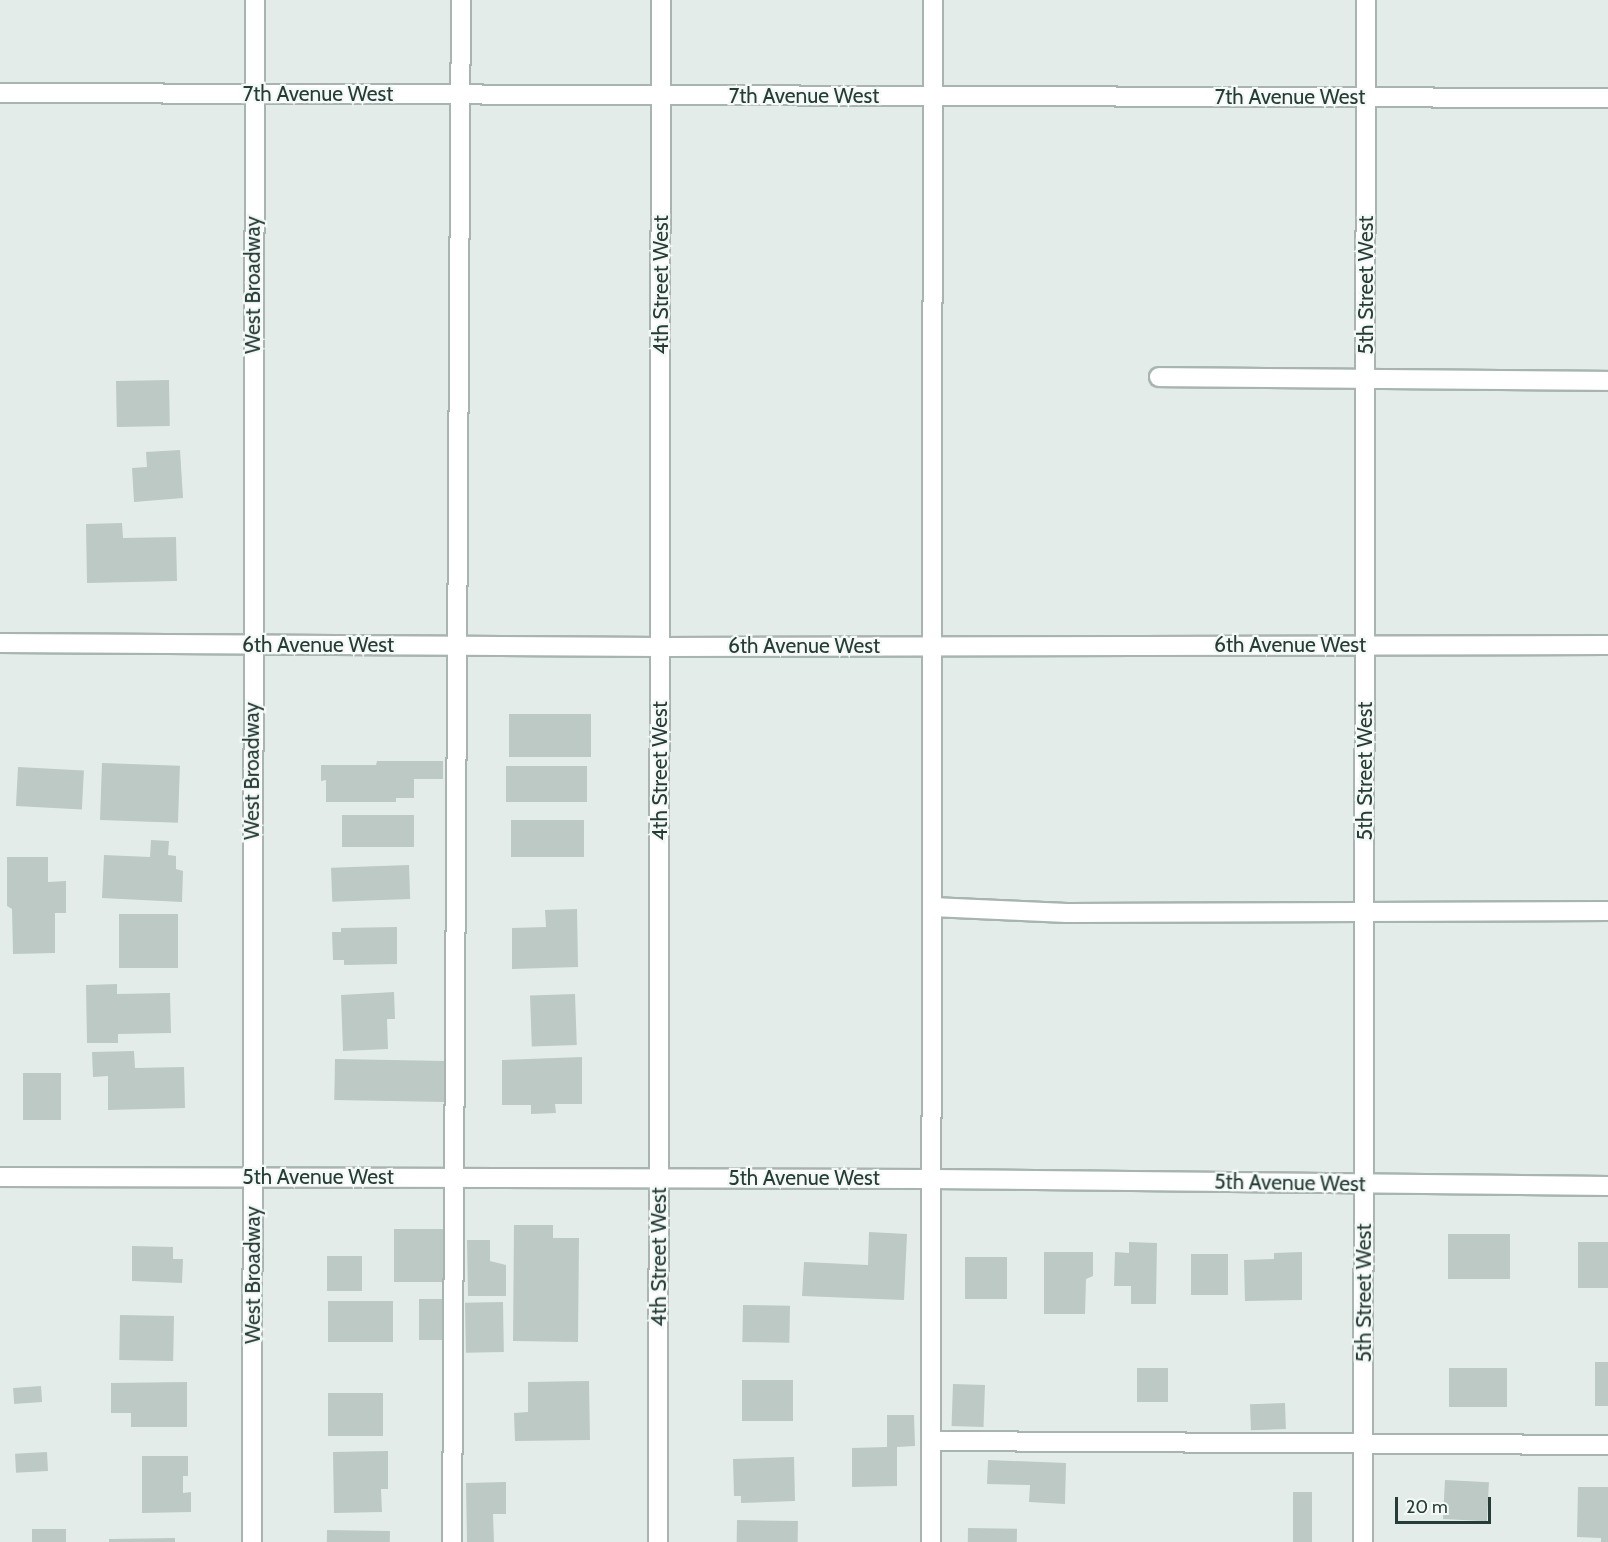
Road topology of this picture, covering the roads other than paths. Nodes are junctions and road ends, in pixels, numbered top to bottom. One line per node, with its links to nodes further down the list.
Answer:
1 (255, 0): 7 (street, West Broadway)
2 (461, 0): 8 (street)
3 (661, 0): 9 (street, 4th Street West)
4 (933, 0): 10 (street)
5 (1366, 0): 11 (street, 5th Street West)
6 (0, 93): 7 (street, 7th Avenue West)
7 (254, 94): 8 (street, 7th Avenue West); 17 (street, West Broadway)
8 (460, 94): 9 (street, 7th Avenue West); 20 (street)
9 (661, 95): 10 (street, 7th Avenue West); 22 (street, 4th Street West)
10 (933, 96): 11 (street, 7th Avenue West); 21 (street)
11 (1366, 98): 12 (street, 7th Avenue West); 14 (street, 5th Street West)
12 (1608, 98)
13 (1159, 377): 14 (street)
14 (1365, 380): 15 (street); 18 (street, 5th Street West)
15 (1608, 381)
16 (0, 643): 17 (street, 6th Avenue West)
17 (252, 645): 20 (street, 6th Avenue West); 27 (street, West Broadway)
18 (1365, 645): 19 (street, 6th Avenue West); 21 (street, 6th Avenue West); 24 (street, 5th Street West)
19 (1608, 645)
20 (455, 646): 22 (street, 6th Avenue West); 28 (street)
21 (932, 646): 22 (street, 6th Avenue West); 23 (street)
22 (660, 647): 29 (street, 4th Street West)
23 (932, 907): 24 (street); 30 (street)
24 (1364, 911): 25 (street); 31 (street, 5th Street West)
25 (1608, 911)
26 (0, 1177): 27 (street, 5th Avenue West)
27 (253, 1177): 28 (street, 5th Avenue West); 36 (street, West Broadway)
28 (456, 1177): 29 (street, 5th Avenue West); 37 (street)
29 (659, 1178): 30 (street, 5th Avenue West); 38 (street, 4th Street West)
30 (932, 1179): 31 (street, 5th Avenue West); 33 (street)
31 (1364, 1184): 32 (street, 5th Avenue West); 34 (street, 5th Street West)
32 (1608, 1186)
33 (931, 1441): 34 (street); 39 (street)
34 (1363, 1443): 35 (street); 40 (street, 5th Street West)
35 (1608, 1445)
36 (252, 1542)
37 (452, 1542)
38 (658, 1542)
39 (931, 1542)
40 (1363, 1542)

